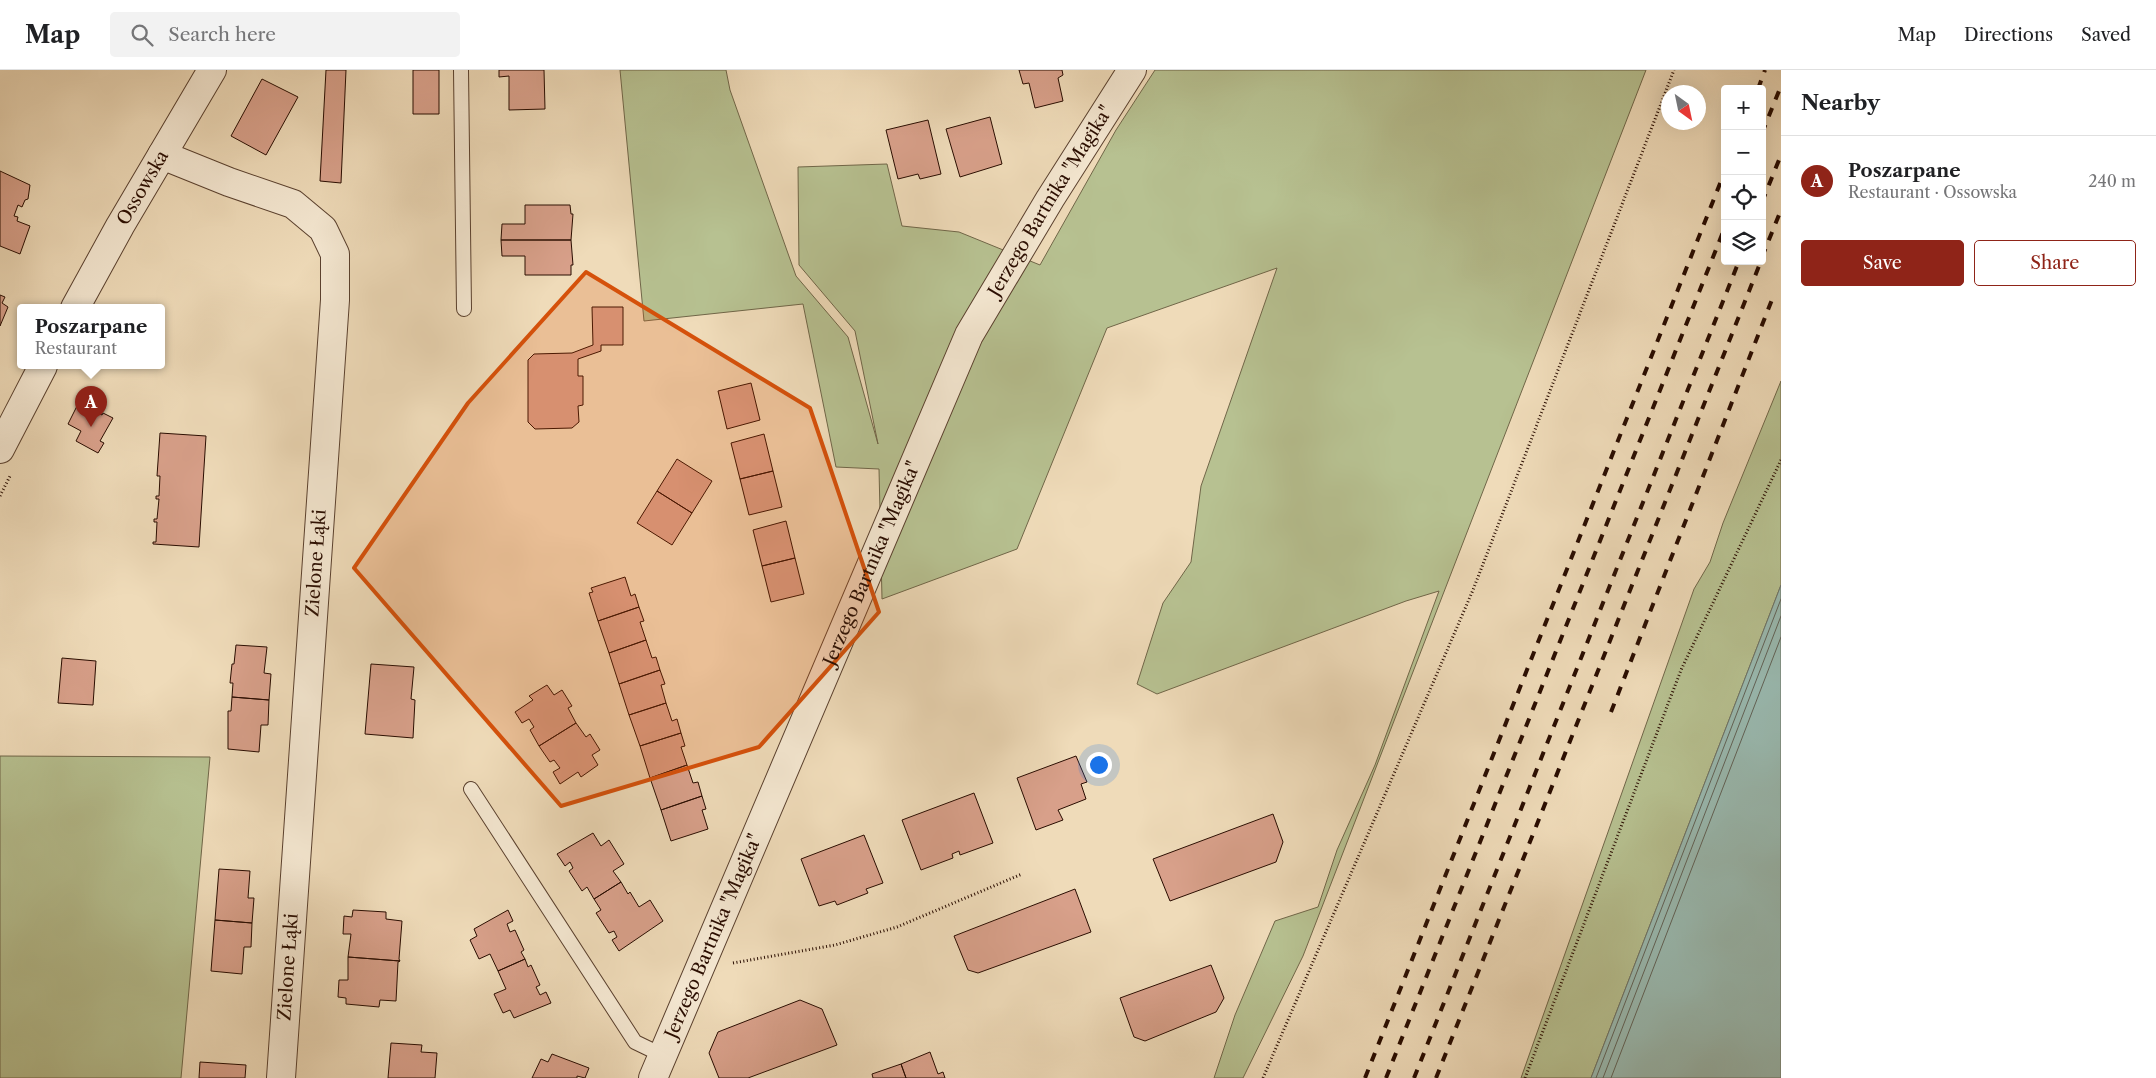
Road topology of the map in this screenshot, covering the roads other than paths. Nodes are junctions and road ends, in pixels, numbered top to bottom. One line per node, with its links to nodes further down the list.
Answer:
1 (212, 70): 4 (street, Ossowska)
2 (461, 70): 6 (lane)
3 (1132, 70): 10 (street, Jerzego Bartnika "Magika")
4 (162, 155): 5 (street, Ossowska); 11 (street, Zielone Łąki)
5 (77, 304)
6 (464, 309)
7 (42, 369): 8 (street)
8 (0, 449)
9 (471, 789): 10 (lane)
10 (658, 1066)
11 (280, 1078)

